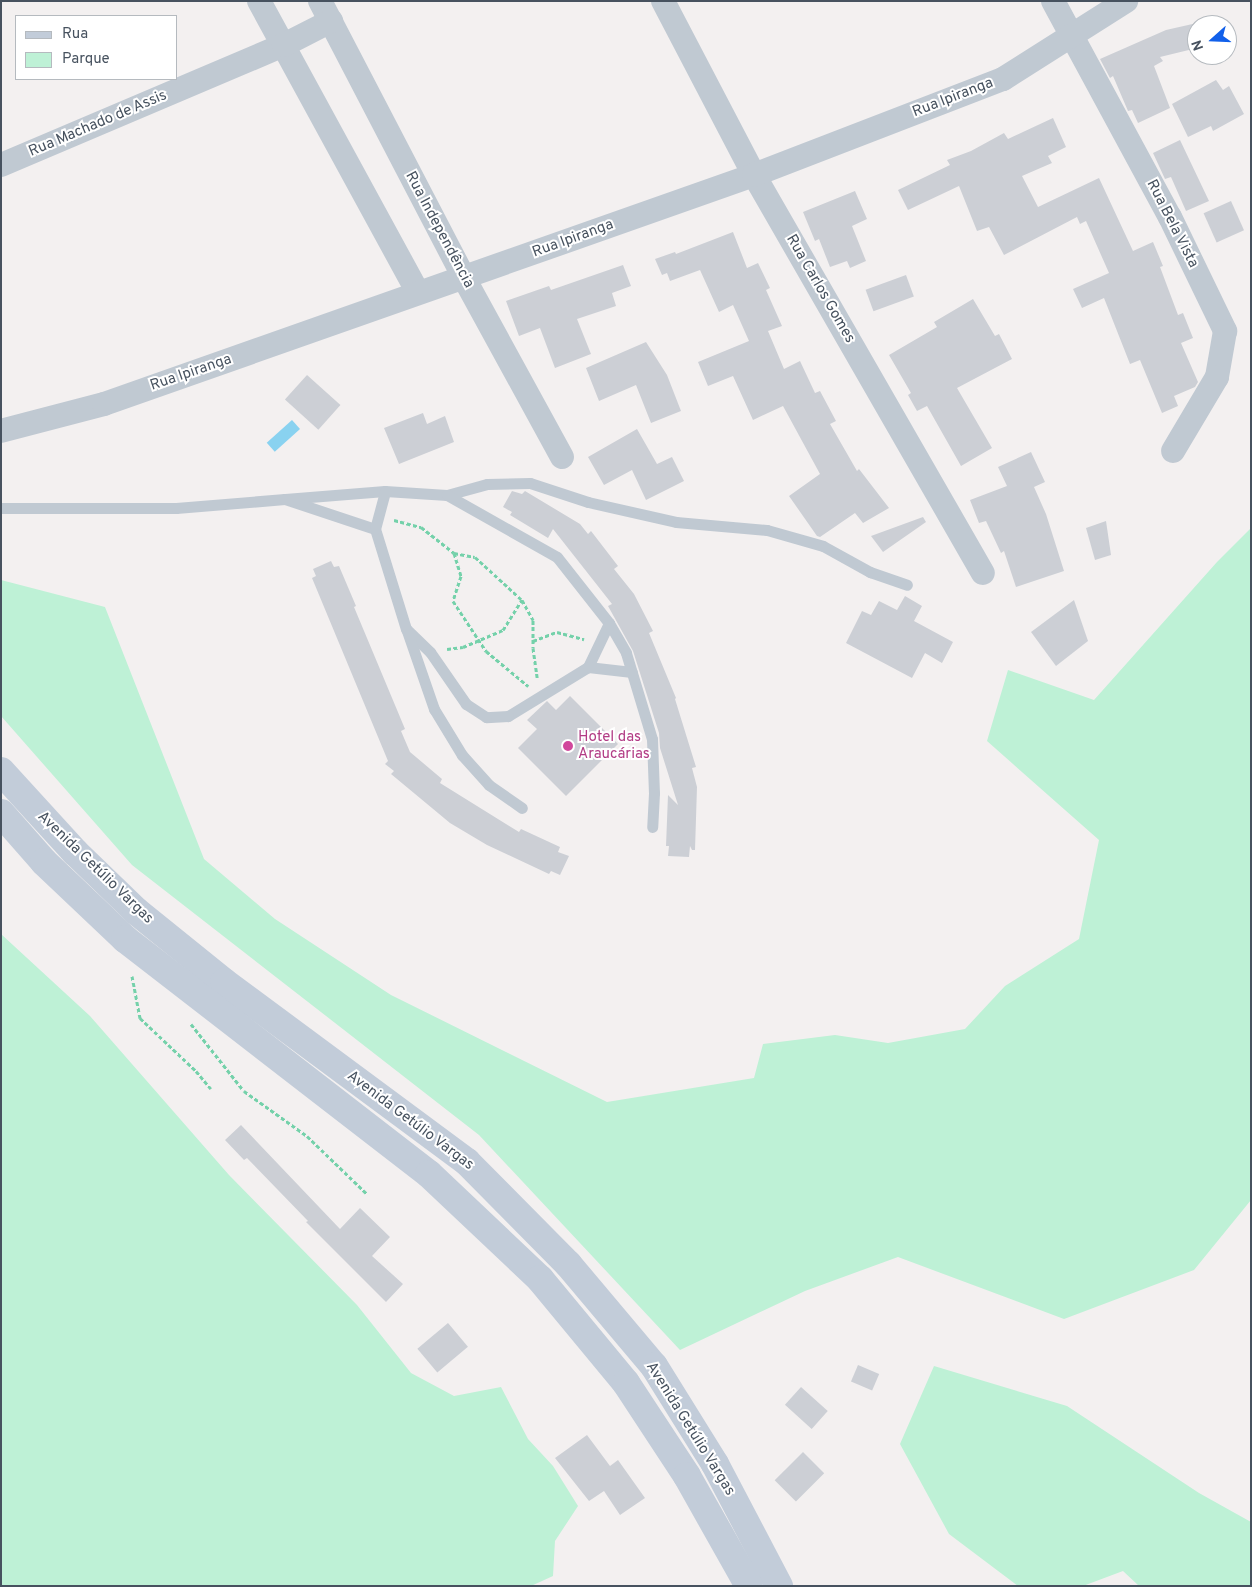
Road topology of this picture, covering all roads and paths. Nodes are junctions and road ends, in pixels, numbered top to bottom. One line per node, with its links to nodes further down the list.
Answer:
1 (259, 1): 7 (street)
2 (663, 1): 9 (street, Rua Carlos Gomes)
3 (1054, 1): 6 (street, Rua Bela Vista)
4 (1126, 1): 6 (street, Rua Ipiranga)
5 (326, 11): 7 (street, Rua Machado de Assis); 10 (street, Rua Independência)
6 (1072, 35): 9 (street, Rua Ipiranga); 13 (street, Rua Bela Vista)
7 (284, 45): 8 (street, Rua Machado de Assis); 11 (street)
8 (1, 165)
9 (754, 174): 10 (street, Rua Ipiranga); 22 (street, Rua Carlos Gomes)
10 (464, 278): 11 (street, Rua Ipiranga); 14 (street, Rua Independência)
11 (418, 293): 12 (street, Rua Ipiranga)
12 (1, 431)
13 (1173, 451)
14 (562, 456)
15 (385, 492): 16 (lane); 17 (lane); 19 (lane)
16 (447, 494): 23 (lane); 25 (lane)
17 (285, 499): 18 (lane); 20 (lane)
18 (1, 508)
19 (379, 510): 20 (lane); 21 (path)
20 (375, 529): 26 (lane)
21 (454, 553): 24 (path); 27 (path)
22 (983, 573)
23 (907, 586)
24 (522, 600): 27 (path); 28 (path)
25 (609, 623): 29 (lane); 32 (lane)
26 (406, 629): 30 (lane); 35 (lane)
27 (480, 641): 30 (path); 33 (path)
28 (533, 641): 29 (path); 33 (path)
29 (599, 642): 31 (lane)
30 (430, 652): 33 (lane)
31 (588, 667): 32 (lane); 33 (lane)
32 (632, 672): 37 (lane)
33 (540, 696)
34 (1, 771): 43 (main road, Avenida Getúlio Vargas)
35 (522, 808)
36 (1, 813): 38 (main road, Avenida Getúlio Vargas)
37 (652, 827)
38 (125, 939): 40 (path); 42 (main road, Avenida Getúlio Vargas)
39 (190, 1022): 41 (path)
40 (211, 1089)
41 (367, 1194)
42 (749, 1586)
43 (779, 1586)

